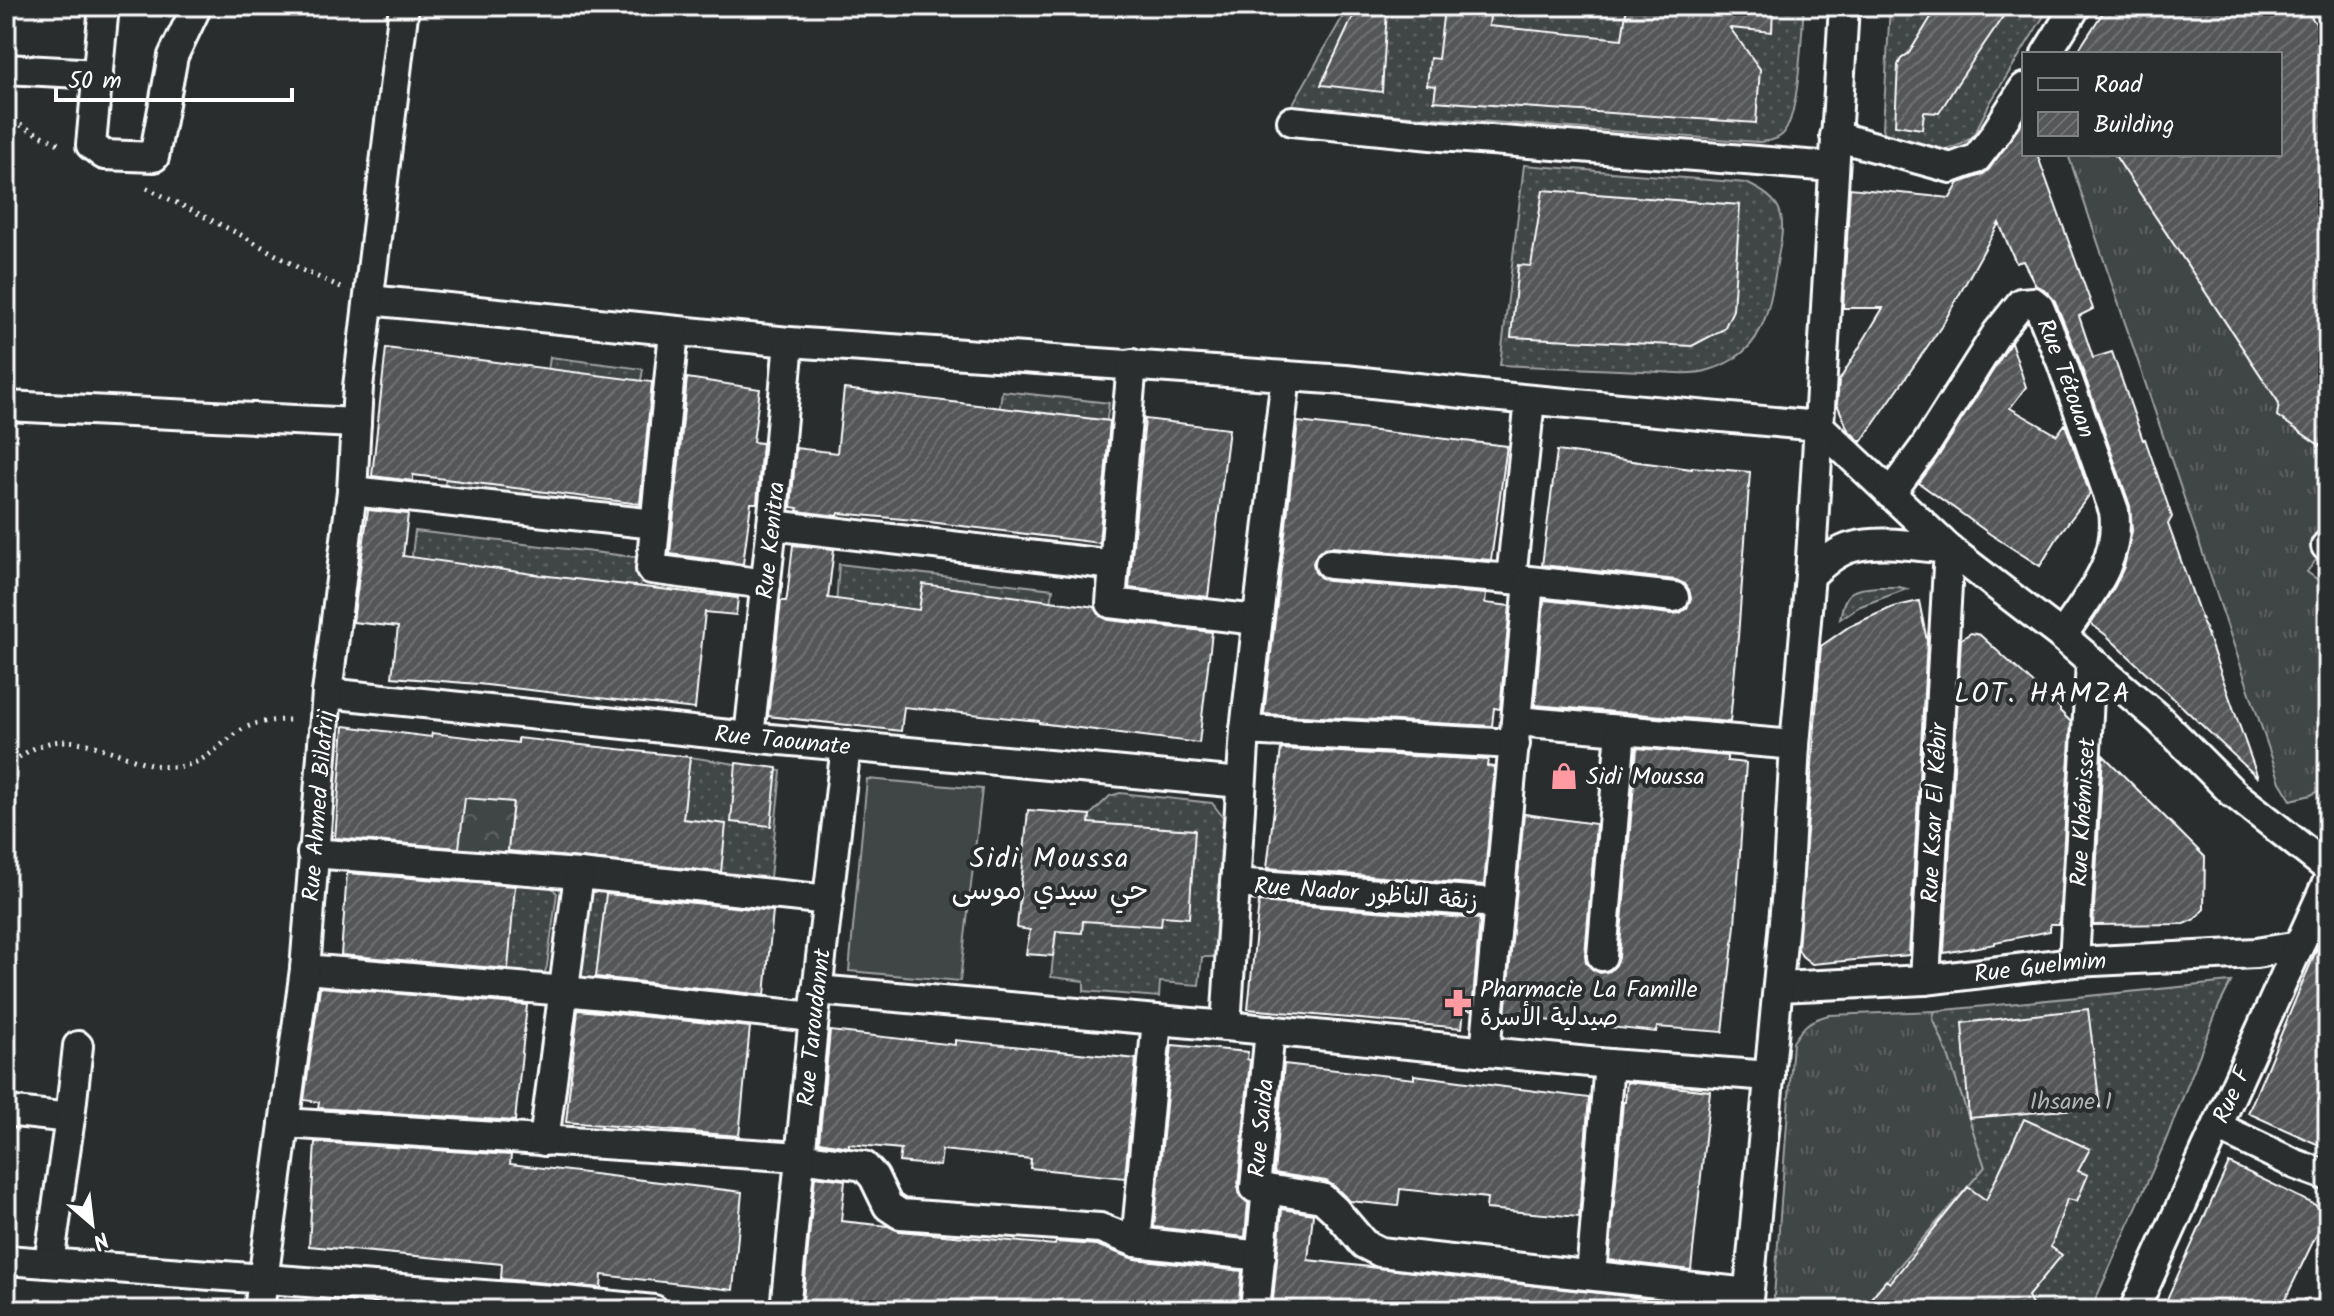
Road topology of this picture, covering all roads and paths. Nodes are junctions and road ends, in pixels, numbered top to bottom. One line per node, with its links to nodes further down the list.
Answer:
1 (104, 6): 8 (street)
2 (197, 6): 8 (street)
3 (404, 6): 16 (street, Rue Ahmed Bilafrij)
4 (1844, 6): 12 (street)
5 (2076, 6): 6 (street)
6 (2047, 52)
7 (6, 69): 8 (street)
8 (98, 74)
9 (2022, 91): 12 (street)
10 (6, 118): 13 (path)
11 (1292, 121): 14 (street)
12 (1835, 136): 14 (street)
13 (72, 151)
14 (1833, 167): 24 (street)
15 (137, 183): 16 (path)
16 (369, 300): 17 (street); 23 (street, Rue Ahmed Bilafrij)
17 (674, 331): 18 (street); 27 (street)
18 (789, 342): 19 (street); 28 (street, Rue Kenitra)
19 (1132, 364): 20 (street); 31 (street)
20 (1286, 376): 21 (street); 36 (street)
21 (1530, 400): 24 (street); 33 (street)
22 (6, 406): 23 (street)
23 (356, 423): 25 (street, Rue Ahmed Bilafrij)
24 (1819, 426): 26 (street); 32 (street)
25 (352, 491): 27 (street); 39 (street, Rue Ahmed Bilafrij)
26 (1890, 494): 29 (street); 37 (street, Rue Tétouan)
27 (655, 524): 34 (street)
28 (772, 525): 31 (street); 34 (street, Rue Kenitra)
29 (1949, 549): 32 (street); 37 (street); 59 (street, Rue Ksar El Kébir)
30 (1330, 564): 33 (street)
31 (1114, 565): 36 (street)
32 (1810, 575): 44 (street)
33 (1520, 580): 35 (street); 42 (street)
34 (766, 584): 43 (street, Rue Kenitra)
35 (1674, 597)
36 (1257, 620): 40 (street)
37 (2062, 636): 38 (street)
38 (2091, 662): 49 (street); 57 (street, Rue Khémisset)
39 (326, 706): 43 (street, Rue Taounate); 46 (path); 48 (street, Rue Ahmed Bilafrij)
40 (1245, 730): 42 (street); 47 (street)
41 (1621, 730): 42 (street); 44 (street); 56 (street)
42 (1516, 732): 54 (street)
43 (749, 737): 45 (street, Rue Taounate)
44 (1795, 745): 60 (street)
45 (846, 746): 47 (street, Rue Taounate); 53 (street, Rue Taroudannt)
46 (6, 767)
47 (1241, 783): 52 (street)
48 (312, 853): 50 (street); 58 (street, Rue Ahmed Bilafrij)
49 (2328, 868)
50 (579, 874): 53 (street); 61 (street)
51 (2328, 881): 55 (street, Rue F)
52 (1235, 883): 54 (street, Rue Nador زنقة الناظور); 64 (street)
53 (829, 900): 62 (street, Rue Taroudannt)
54 (1497, 903): 67 (street)
55 (2299, 946): 57 (street, Rue Guelmim); 73 (street, Rue F)
56 (1602, 956)
57 (2074, 962): 59 (street, Rue Guelmim)
58 (305, 969): 61 (street); 72 (street, Rue Ahmed Bilafrij)
59 (1925, 980): 60 (street, Rue Guelmim)
60 (1779, 987): 69 (street)
61 (565, 991): 62 (street); 74 (street)
62 (816, 1003): 63 (street); 75 (street, Rue Taroudannt)
63 (1157, 1020): 64 (street); 78 (street)
64 (1226, 1026): 65 (street)
65 (1270, 1030): 67 (street); 77 (street, Rue Saida)
66 (78, 1046): 71 (street)
67 (1485, 1052): 68 (street)
68 (1609, 1064): 69 (street); 82 (street)
69 (1770, 1076): 84 (street)
70 (6, 1111): 71 (street)
71 (70, 1118): 81 (street)
72 (284, 1123): 74 (street); 83 (street, Rue Ahmed Bilafrij)
73 (2218, 1127): 76 (street); 90 (street, Rue F)
74 (544, 1141): 75 (street)
75 (800, 1157): 78 (street); 88 (street, Rue Taroudannt)
76 (2328, 1176)
77 (1267, 1189): 79 (street, Rue Saida); 82 (street)
78 (1136, 1242): 79 (street)
79 (1261, 1256): 89 (street, Rue Saida)
80 (6, 1260): 81 (street)
81 (49, 1263): 83 (street)
82 (1591, 1275): 84 (street)
83 (262, 1280): 85 (street); 86 (street, Rue Ahmed Bilafrij)
84 (1747, 1302)
85 (565, 1306): 87 (street)
86 (259, 1310)
87 (654, 1310)
88 (785, 1310)
89 (1255, 1310)
90 (2134, 1310)

